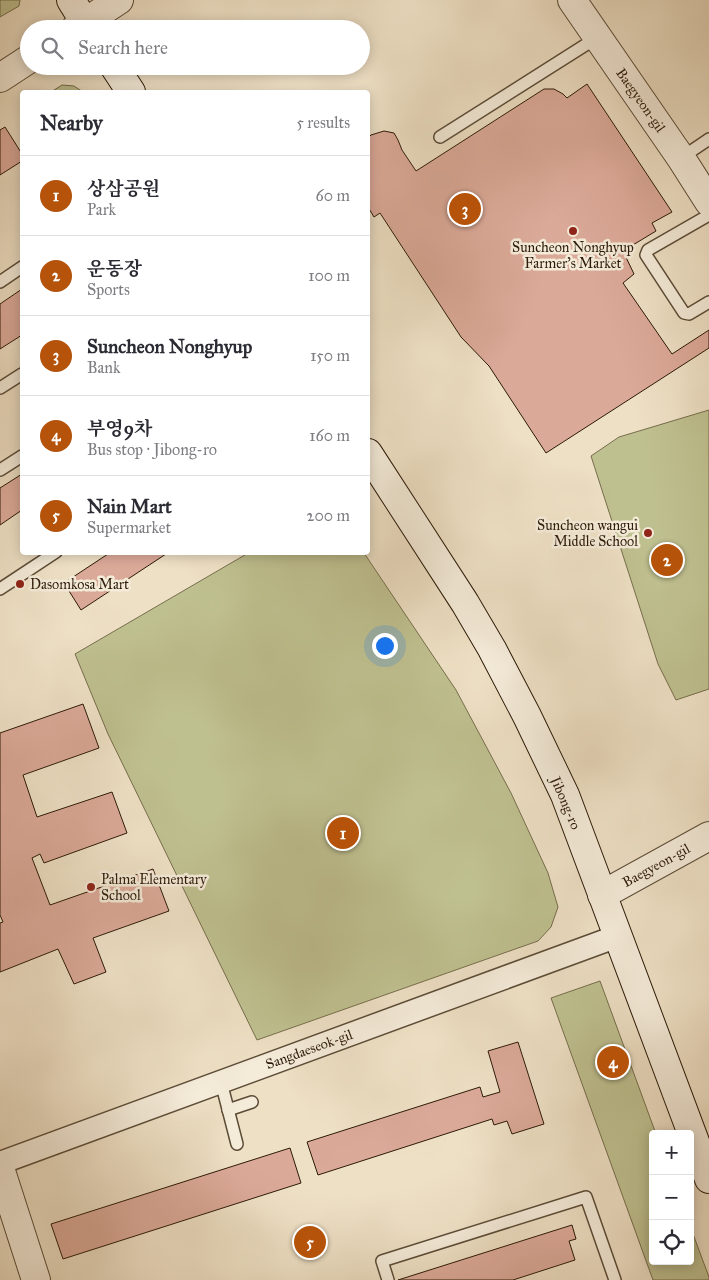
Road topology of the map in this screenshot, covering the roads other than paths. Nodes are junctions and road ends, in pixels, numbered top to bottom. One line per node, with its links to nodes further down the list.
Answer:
1 (118, 0): 3 (main road)
2 (572, 0): 4 (main road, Baegyeon-gil)
3 (80, 20)
4 (598, 37): 9 (lane); 11 (main road, Baegyeon-gil)
5 (20, 65): 7 (main road)
6 (120, 75): 8 (main road)
7 (0, 78)
8 (130, 90)
9 (440, 137)
10 (709, 139): 11 (lane)
11 (681, 158): 12 (main road, Baegyeon-gil)
12 (709, 202)
13 (709, 215): 16 (lane)
14 (20, 268): 15 (lane)
15 (0, 282)
16 (709, 302)
17 (20, 375): 18 (lane)
18 (0, 388)
19 (20, 457): 21 (lane)
20 (370, 457): 25 (main road, Jibong-ro)
21 (0, 470)
22 (51, 555): 23 (lane)
23 (0, 589)
24 (709, 836): 25 (main road, Baegyeon-gil)
25 (602, 895): 26 (main road, Jibong-ro)
26 (618, 936): 27 (street, Sangdaeseok-gil); 33 (main road, Jibong-ro)
27 (221, 1082): 29 (lane); 31 (street, Sangdaeseok-gil)
28 (252, 1102): 29 (lane)
29 (228, 1110): 30 (lane)
30 (237, 1144)
31 (0, 1163)
32 (0, 1168): 34 (main road)
33 (709, 1179)
34 (36, 1280)
35 (388, 1280): 36 (lane)
36 (615, 1280)

